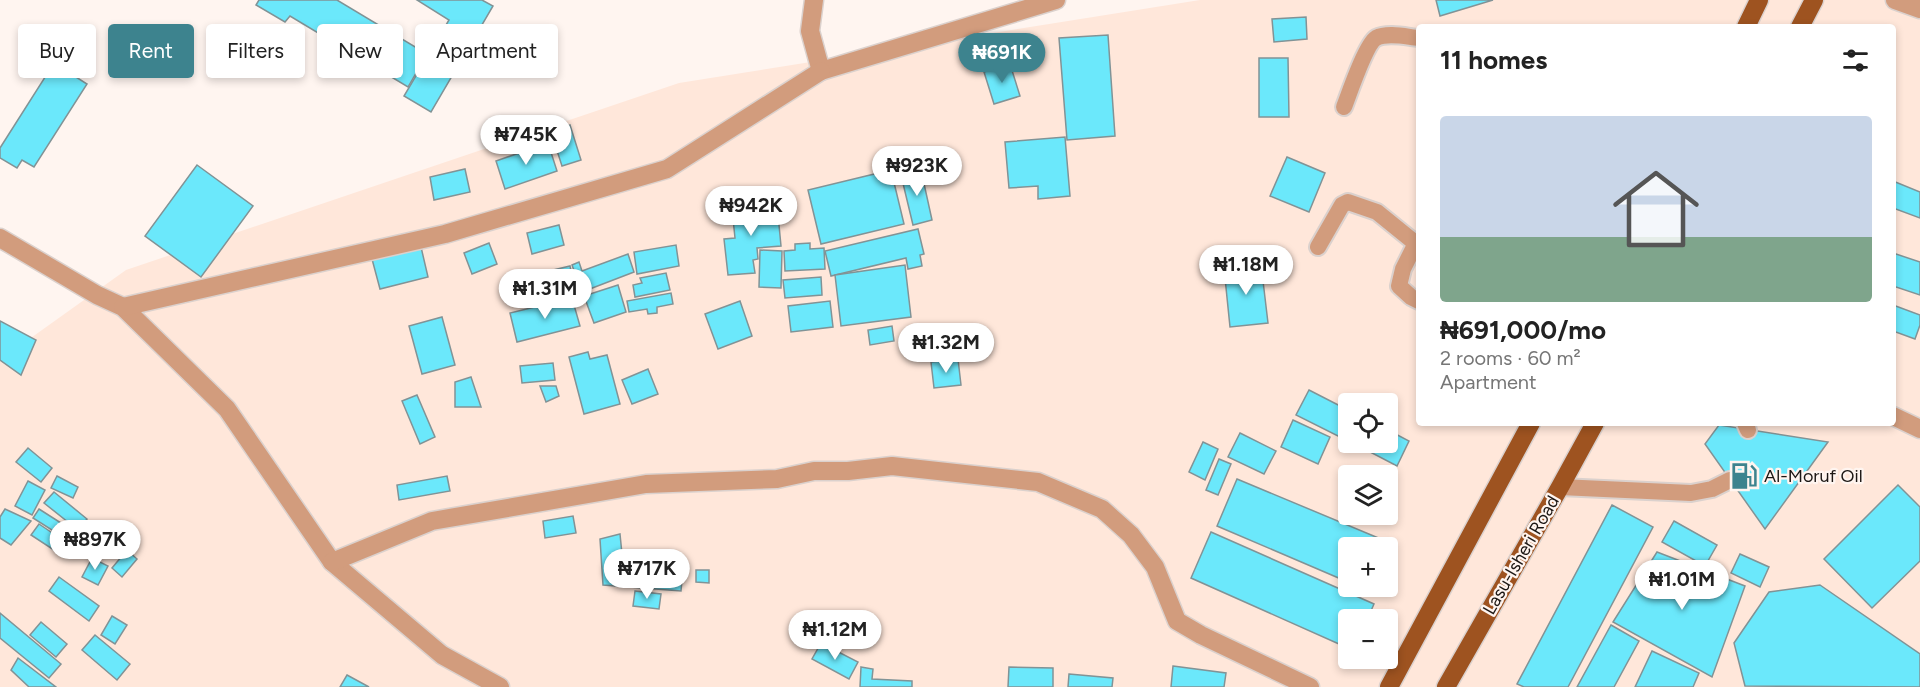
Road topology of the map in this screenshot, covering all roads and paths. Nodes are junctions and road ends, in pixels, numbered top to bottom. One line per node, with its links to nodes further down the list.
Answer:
1 (814, 0): 10 (street)
2 (1056, 0): 10 (street)
3 (1759, 0): 7 (main road)
4 (1814, 0): 8 (main road)
5 (1895, 0): 6 (street)
6 (1920, 9)
7 (1747, 24)
8 (1802, 24)
9 (1416, 38): 11 (lane)
10 (821, 71): 15 (street)
11 (1344, 107)
12 (0, 238): 15 (street)
13 (1318, 247): 14 (lane)
14 (1416, 300)
15 (123, 307): 22 (street)
16 (1896, 417): 19 (street)
17 (1529, 426): 25 (main road)
18 (1592, 426): 21 (main road, Lasu-Isheri Road)
19 (1920, 429)
20 (1730, 480): 21 (lane)
21 (1560, 487): 26 (main road, Lasu-Isheri Road)
22 (332, 562): 23 (street); 24 (street)
23 (500, 687)
24 (1310, 687)
25 (1389, 687)
26 (1446, 687)

